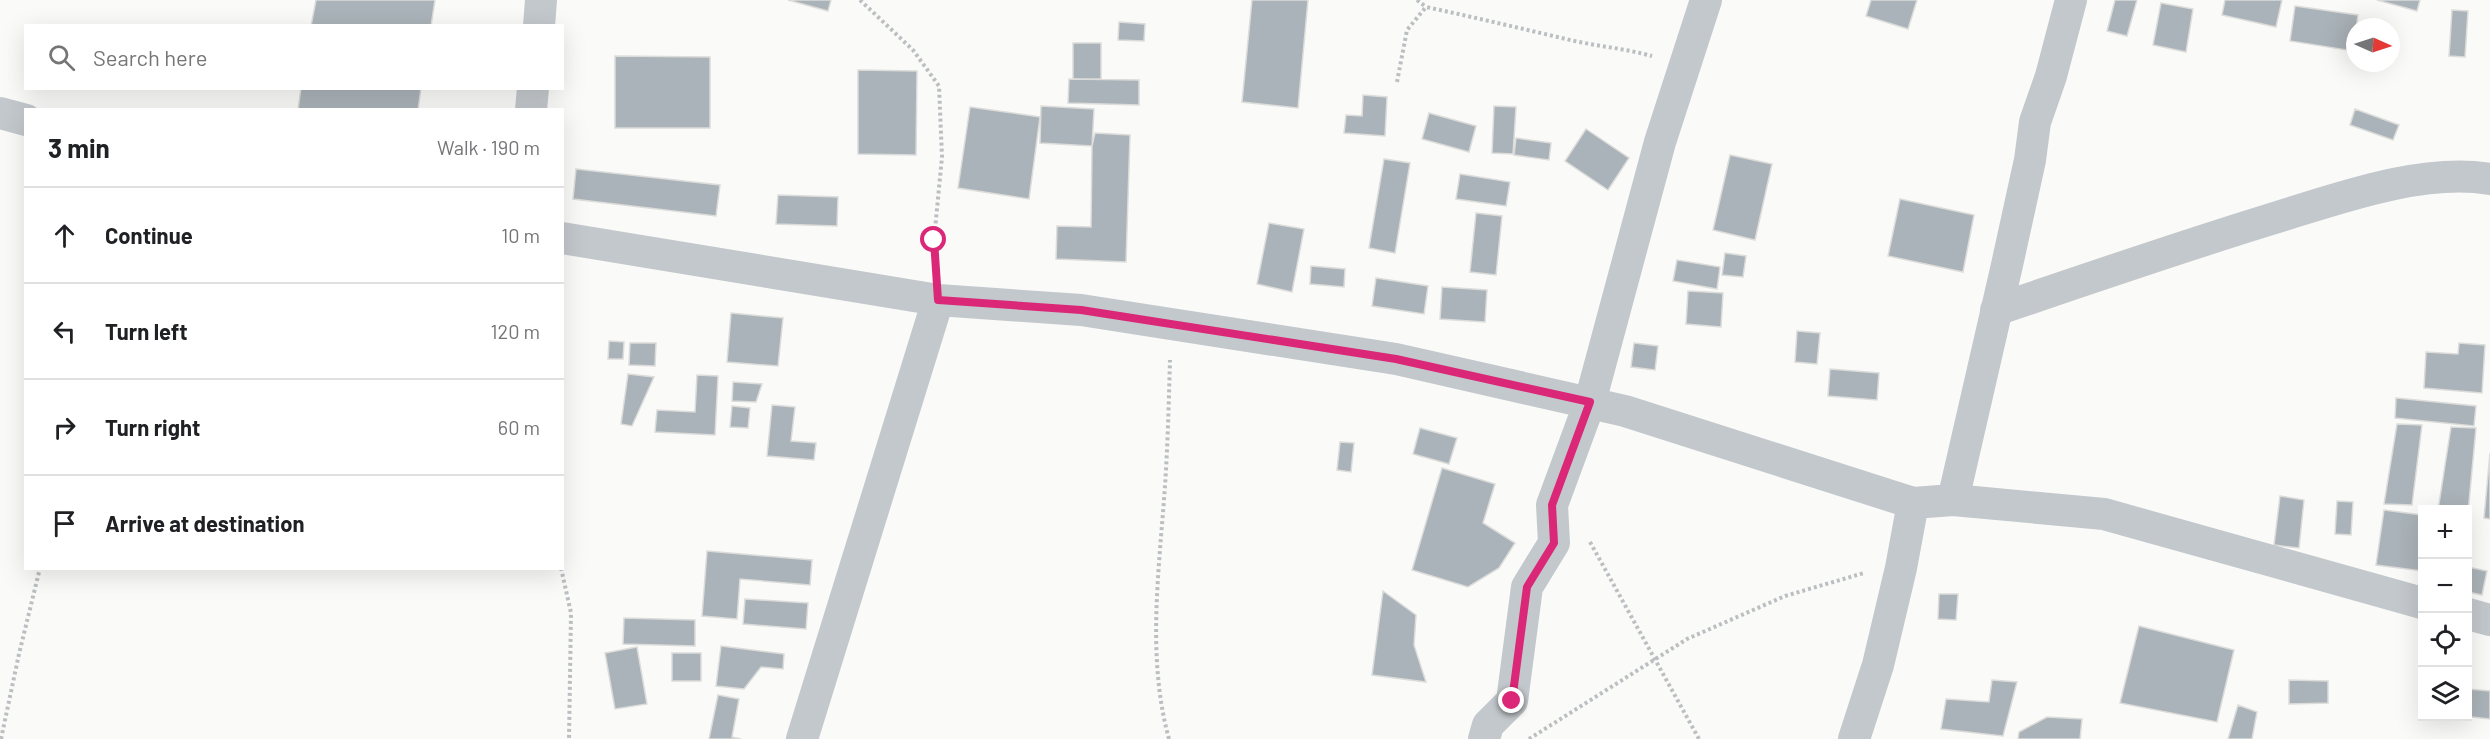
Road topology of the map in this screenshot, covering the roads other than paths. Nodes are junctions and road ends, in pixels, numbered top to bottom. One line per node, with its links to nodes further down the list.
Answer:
1 (541, 0): 4 (street)
2 (1706, 0): 13 (street)
3 (2071, 0): 12 (street)
4 (539, 24)
5 (533, 90): 6 (street)
6 (531, 108)
7 (0, 113): 8 (street)
8 (24, 119)
9 (2490, 179): 12 (street)
10 (564, 238): 11 (street)
11 (938, 300): 13 (street); 19 (street)
12 (1996, 309): 14 (street)
13 (1590, 402): 15 (street); 20 (street)
14 (1953, 500): 15 (street); 16 (street)
15 (1913, 503): 21 (street)
16 (2418, 602)
17 (2472, 615): 18 (street)
18 (2490, 620)
19 (802, 739)
20 (1484, 739)
21 (1854, 739)

